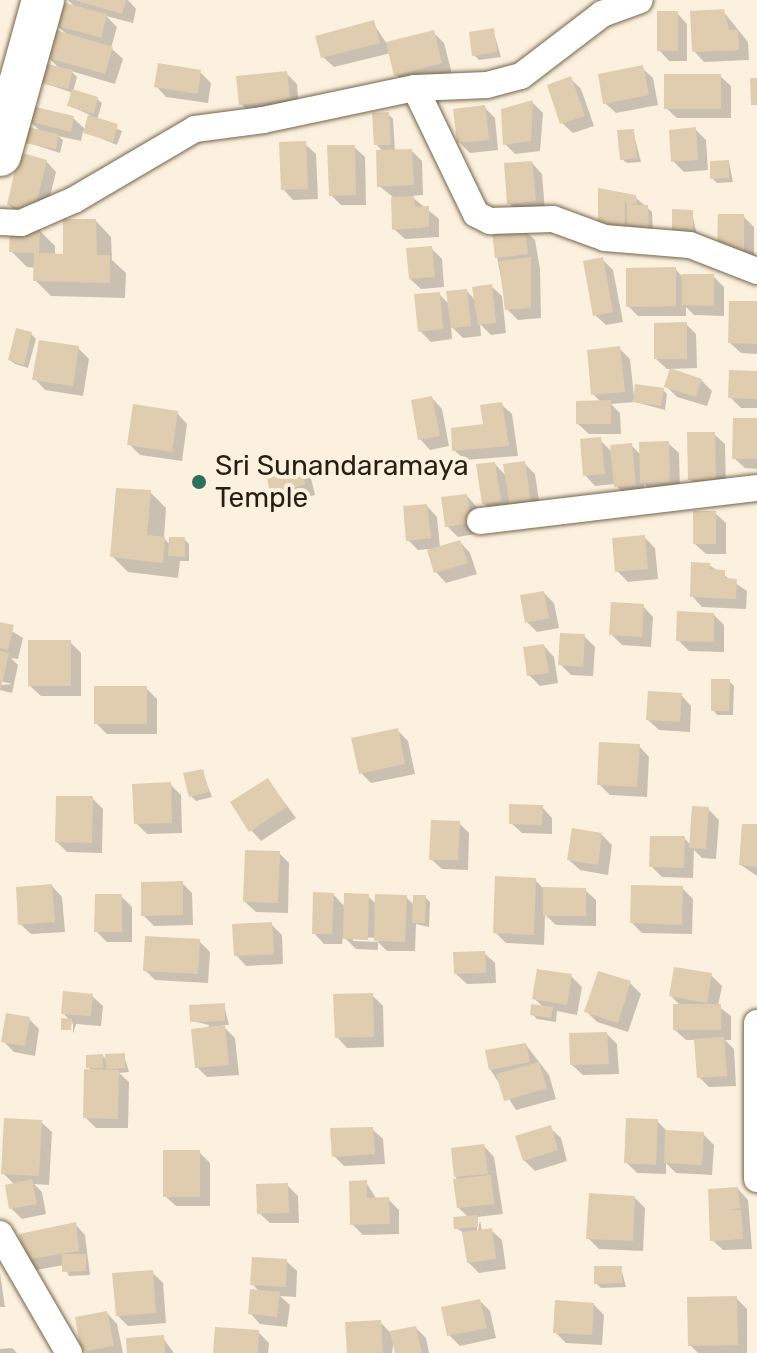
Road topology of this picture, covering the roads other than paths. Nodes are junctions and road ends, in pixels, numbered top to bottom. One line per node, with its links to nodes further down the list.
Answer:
1 (43, 0): 4 (main road)
2 (640, 0): 3 (street)
3 (415, 88): 5 (street); 6 (street)
4 (0, 155)
5 (0, 222)
6 (757, 271)
7 (757, 488): 8 (street)
8 (480, 521)
9 (757, 1023): 10 (street)
10 (757, 1171): 11 (street)
11 (757, 1179)
12 (0, 1234): 13 (street)
13 (69, 1353)

